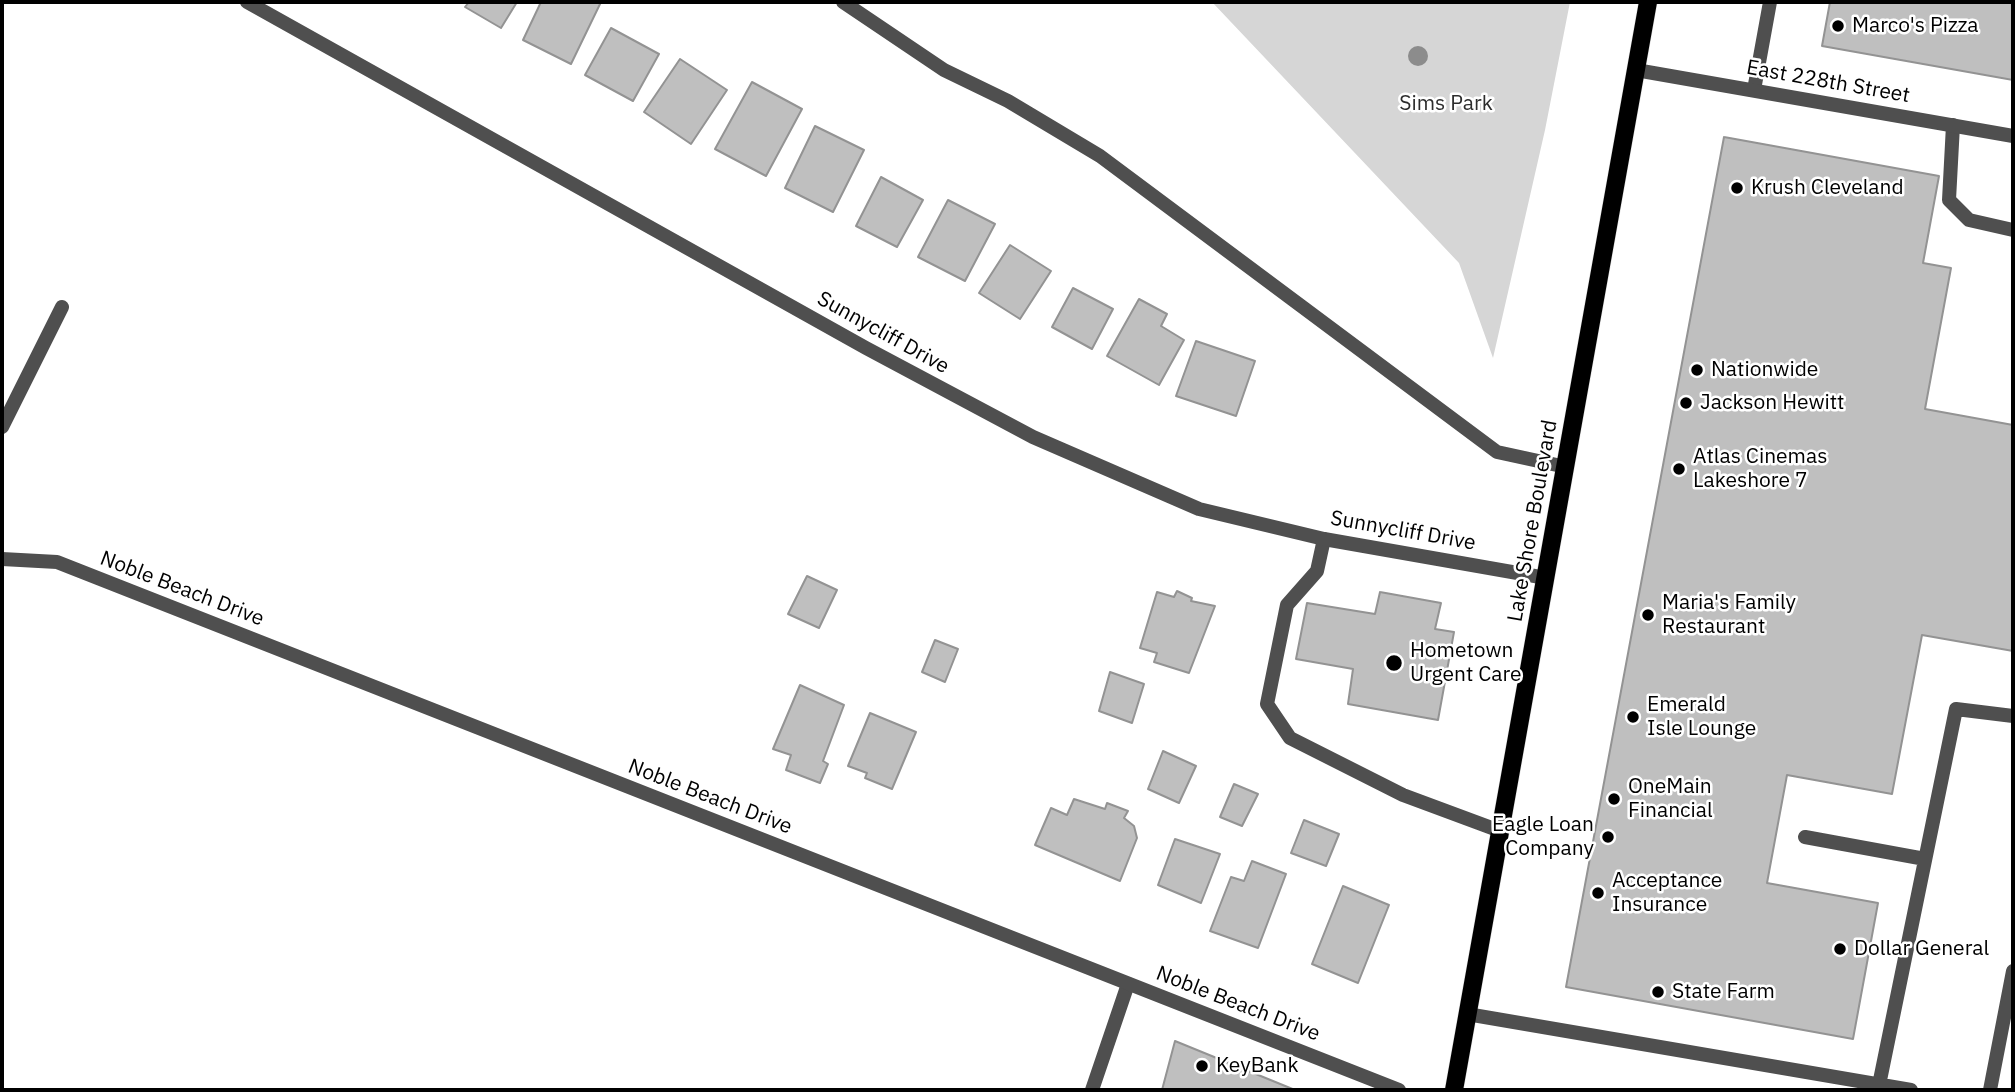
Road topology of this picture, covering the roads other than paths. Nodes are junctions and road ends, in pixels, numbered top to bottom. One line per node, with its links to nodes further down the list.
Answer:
1 (247, 2): 14 (street, Sunnycliff Drive)
2 (843, 2): 5 (street)
3 (1648, 2): 6 (main road, Lake Shore Boulevard)
4 (1770, 2): 7 (street)
5 (867, 9): 13 (street)
6 (1636, 70): 7 (street, East 228th Street); 13 (main road, Lake Shore Boulevard)
7 (1754, 90): 8 (street, East 228th Street)
8 (1953, 125): 9 (street, East 228th Street); 10 (street)
9 (2013, 136)
10 (2013, 230)
11 (62, 307): 12 (street)
12 (2, 427)
13 (1566, 467): 16 (main road, Lake Shore Boulevard)
14 (1324, 538): 16 (street, Sunnycliff Drive); 18 (street)
15 (2, 559): 22 (street, Noble Beach Drive)
16 (1546, 578): 18 (main road, Lake Shore Boulevard)
17 (2013, 716): 20 (street)
18 (1500, 831): 23 (main road, Lake Shore Boulevard)
19 (1805, 837): 20 (street)
20 (1925, 859): 24 (street)
21 (2013, 971): 29 (street)
22 (1128, 984): 25 (street); 26 (street, Noble Beach Drive)
23 (1467, 1014): 24 (street); 27 (main road, Lake Shore Boulevard)
24 (1879, 1085): 28 (street)
25 (1092, 1090)
26 (1399, 1090)
27 (1454, 1090)
28 (1911, 1090)
29 (1990, 1090)

